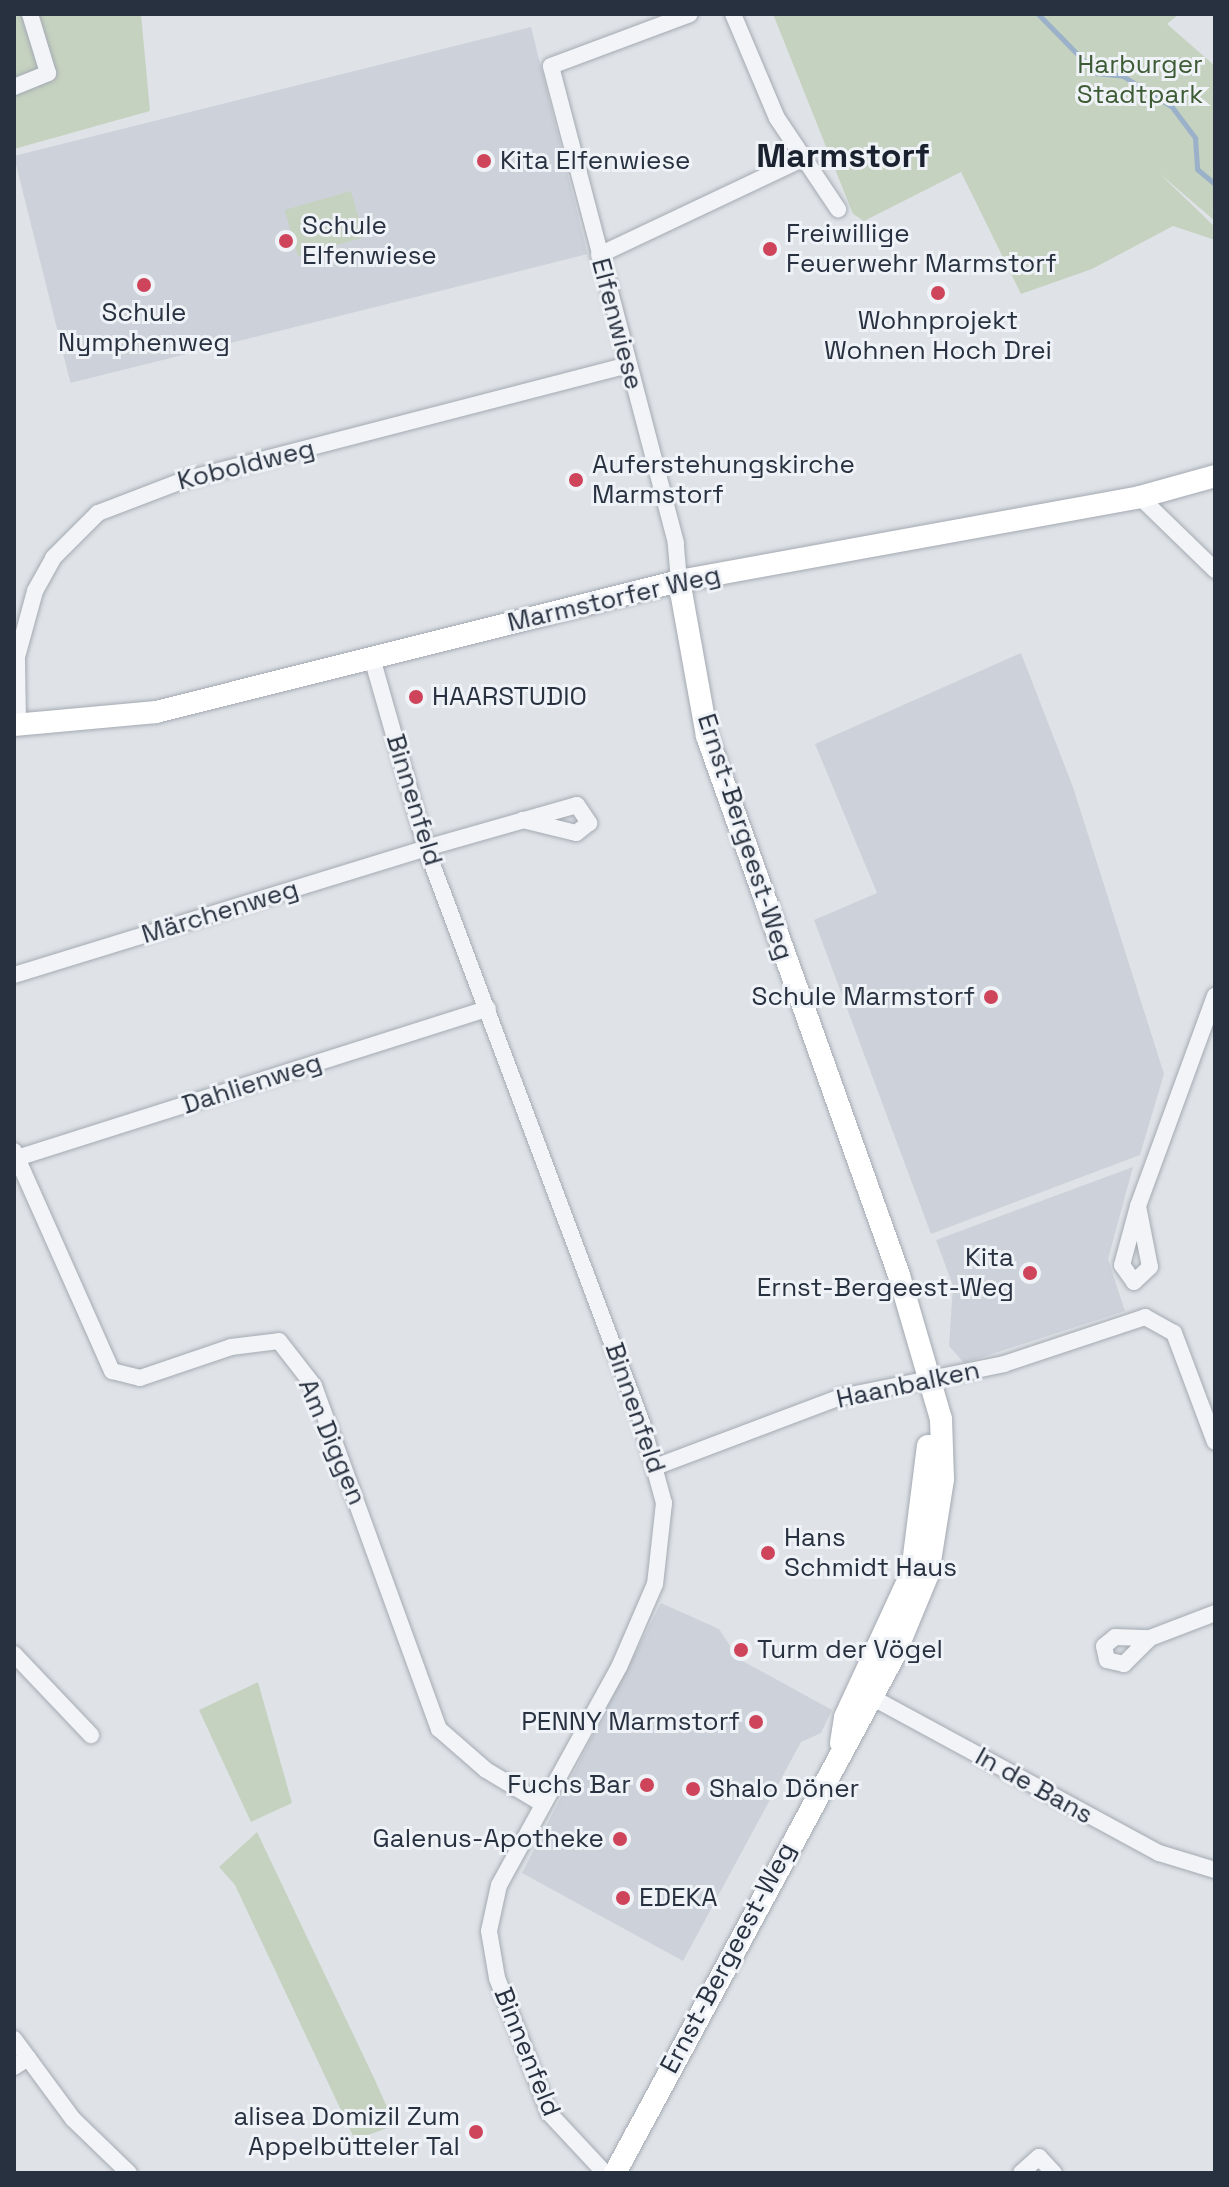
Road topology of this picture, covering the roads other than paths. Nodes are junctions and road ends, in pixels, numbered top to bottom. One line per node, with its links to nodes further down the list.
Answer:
1 (30, 14): 4 (street)
2 (690, 14): 7 (street, Elfenwiese)
3 (733, 14): 5 (street)
4 (14, 87)
5 (802, 159): 6 (street); 7 (street)
6 (838, 209)
7 (599, 255): 8 (street, Elfenwiese)
8 (628, 365): 12 (street, Elfenwiese); 14 (street, Koboldweg)
9 (1215, 476): 10 (street, Marmstorfer Weg)
10 (1140, 497): 11 (street); 12 (street, Marmstorfer Weg)
11 (1215, 570)
12 (679, 581): 13 (street, Marmstorfer Weg); 22 (street, Ernst-Bergeest-Weg)
13 (372, 658): 14 (street, Marmstorfer Weg); 16 (street, Binnenfeld)
14 (16, 724)
15 (523, 820): 16 (street, Märchenweg)
16 (426, 848): 17 (street, Märchenweg); 19 (street, Binnenfeld)
17 (14, 975)
18 (1215, 996): 21 (street)
19 (488, 1009): 20 (street, Dahlienweg); 24 (street, Binnenfeld)
20 (15, 1155): 30 (street, Am Diggen)
21 (1138, 1206)
22 (929, 1381): 23 (street, Haanbalken); 24 (street, Haanbalken); 28 (street, Ernst-Bergeest-Weg)
23 (1215, 1442)
24 (658, 1466): 30 (street, Binnenfeld)
25 (1215, 1613): 26 (street)
26 (1150, 1638)
27 (14, 1654): 29 (street)
28 (866, 1694): 31 (street, In de Bans); 36 (street, Ernst-Bergeest-Weg)
29 (91, 1735)
30 (541, 1803): 35 (street, Binnenfeld)
31 (1215, 1870)
32 (14, 2039): 33 (street)
33 (21, 2062): 34 (street)
34 (129, 2173)
35 (605, 2173)
36 (615, 2173)
37 (1021, 2173): 38 (street)
38 (1054, 2173)

